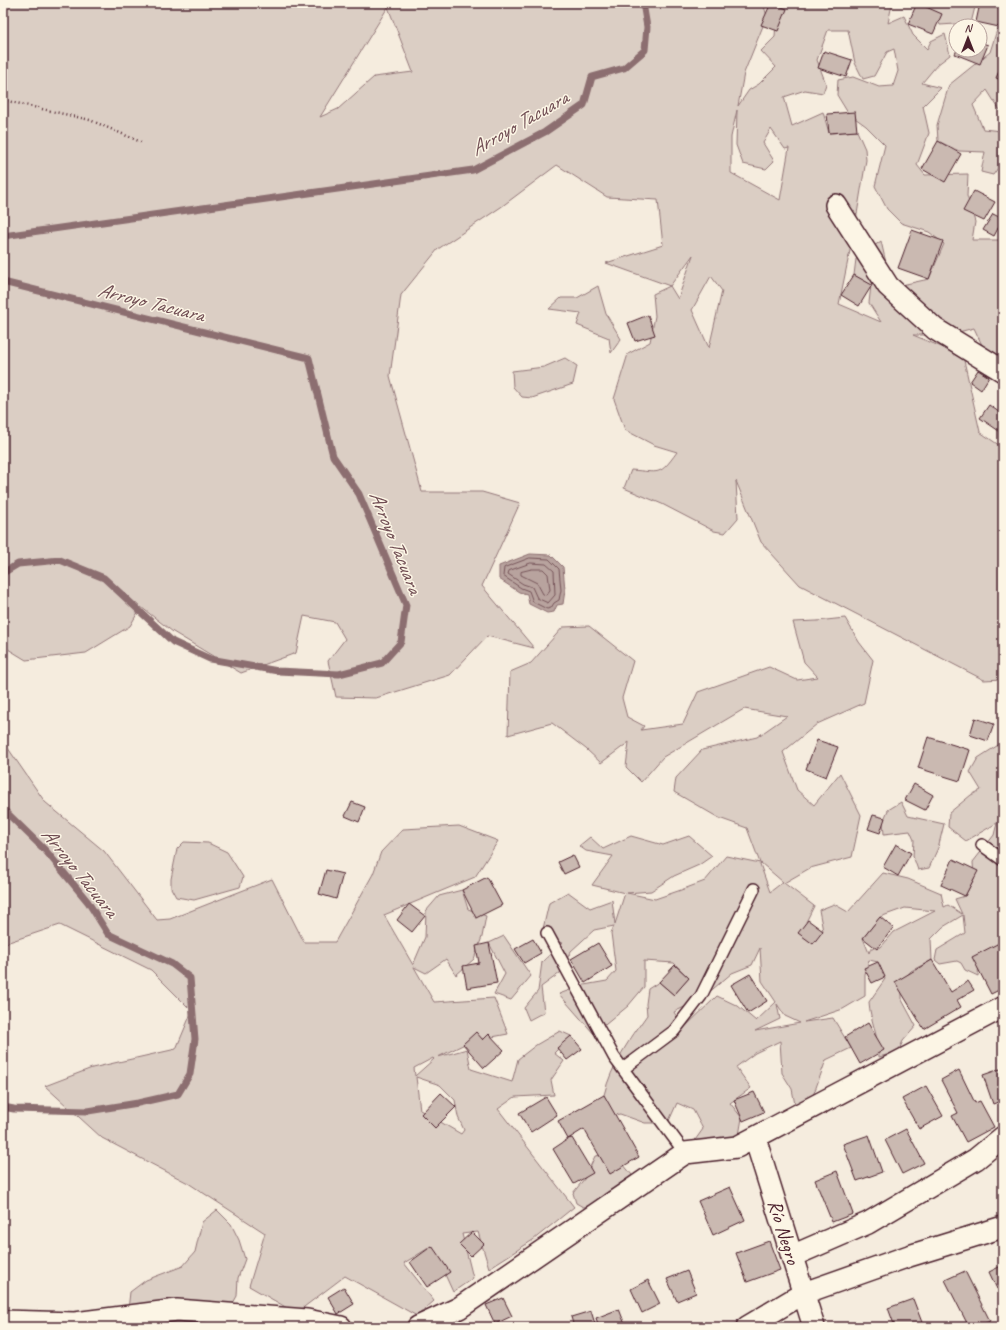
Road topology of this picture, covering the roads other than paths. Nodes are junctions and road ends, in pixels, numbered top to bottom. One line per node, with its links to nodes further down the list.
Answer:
1 (836, 205): 2 (street)
2 (1003, 371)
3 (982, 846): 4 (lane)
4 (1003, 860)
5 (754, 889): 8 (lane)
6 (548, 933): 8 (lane)
7 (1003, 1007): 10 (street)
8 (623, 1069): 11 (lane)
9 (1003, 1137): 13 (street)
10 (755, 1138): 11 (street); 13 (street, Río Negro)
11 (685, 1153): 17 (street)
12 (1003, 1227): 14 (street)
13 (792, 1256): 14 (street, Río Negro)
14 (804, 1293): 18 (street); 19 (street, Río Negro)
15 (3, 1321): 16 (street)
16 (341, 1327)
17 (419, 1327)
18 (747, 1327)
19 (814, 1327)

